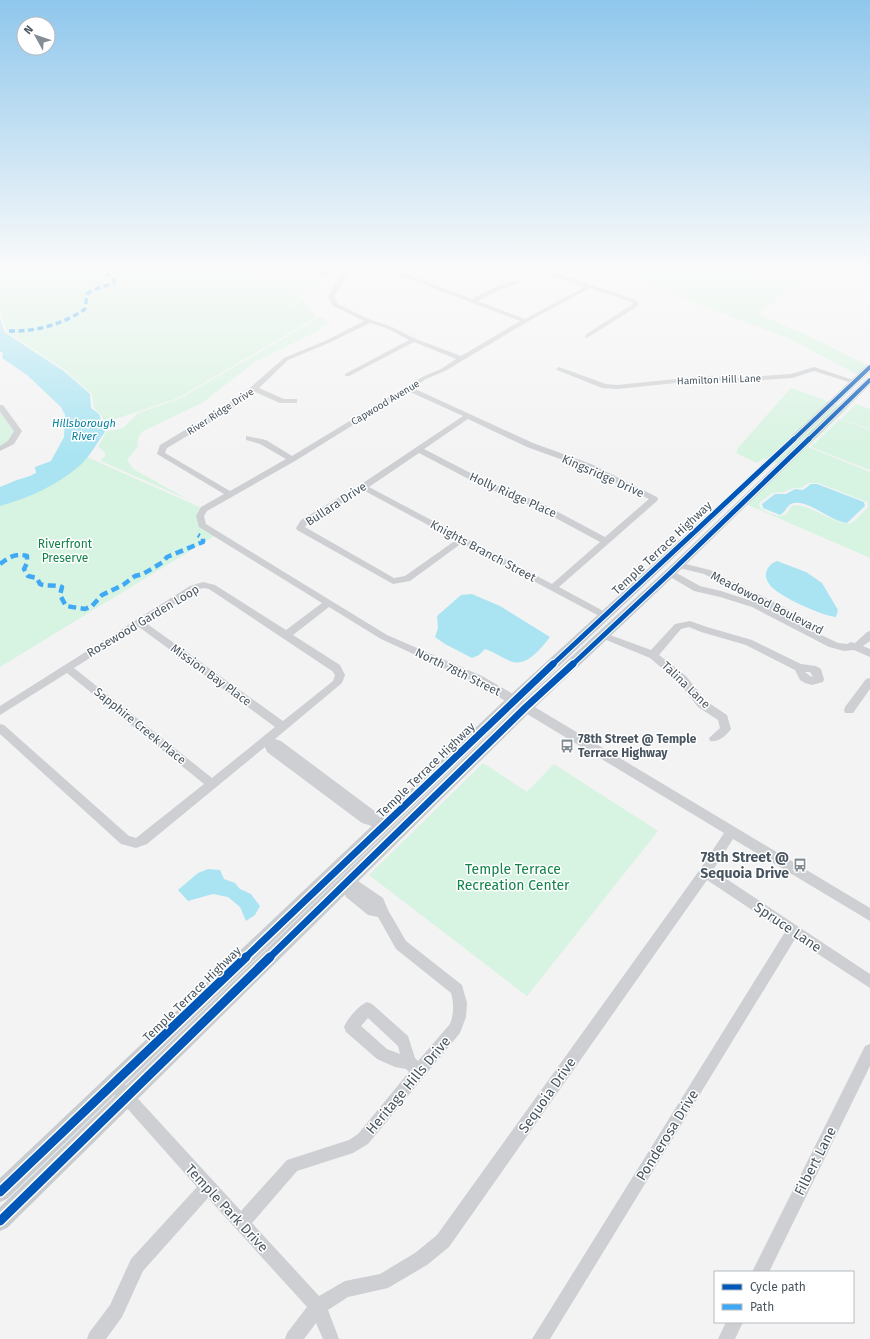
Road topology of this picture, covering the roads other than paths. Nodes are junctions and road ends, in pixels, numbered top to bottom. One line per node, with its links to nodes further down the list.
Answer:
1 (354, 328): 14 (street, River Ridge Drive)
2 (391, 328): 6 (street)
3 (513, 328): 7 (street, Capwood Avenue)
4 (599, 328): 5 (street)
5 (587, 336)
6 (414, 340): 7 (street); 10 (street)
7 (462, 359): 13 (street, Capwood Avenue)
8 (870, 367): 12 (main road, Temple Terrace Highway)
9 (559, 369): 12 (street, Hamilton Hill Lane)
10 (347, 375)
11 (870, 380): 16 (main road, Temple Terrace Highway)
12 (855, 382): 16 (main road, Temple Terrace Highway)
13 (408, 388): 18 (street, Kingsridge Drive); 22 (street, Capwood Avenue)
14 (254, 389): 15 (street); 25 (street, River Ridge Drive)
15 (294, 401)
16 (839, 404): 23 (main road, Temple Terrace Highway)
17 (1, 408): 20 (street)
18 (468, 416): 21 (street, Bullara Drive); 29 (street, Kingsridge Drive)
19 (250, 438): 22 (street)
20 (0, 449)
21 (419, 450): 24 (street, Bullara Drive); 29 (street, Holly Ridge Place)
22 (292, 459): 25 (street, Capwood Avenue)
23 (755, 484): 27 (main road, Temple Terrace Highway); 30 (main road, Temple Terrace Highway)
24 (363, 487): 28 (street, Knights Branch Street); 28 (street, Bullara Drive)
25 (229, 494): 26 (street, Capwood Avenue)
26 (208, 530): 34 (street, North 78th Street)
27 (695, 532): 30 (main road); 35 (main road, Temple Terrace Highway)
28 (461, 540): 32 (street, Knights Branch Street)
29 (606, 541): 32 (street, Kingsridge Drive)
30 (674, 569): 31 (street, Meadowood Boulevard); 33 (street, Meadowood Boulevard); 37 (main road, Temple Terrace Highway)
31 (725, 582): 33 (street); 41 (street, Meadowood Boulevard)
32 (553, 588): 35 (street, Knights Branch Street)
33 (715, 593): 41 (street, Meadowood Boulevard)
34 (328, 603): 39 (street); 47 (street, North 78th Street)
35 (604, 616): 37 (main road); 47 (main road, Temple Terrace Highway)
36 (138, 622): 39 (street, Rosewood Garden Loop); 44 (street, Rosewood Garden Loop); 50 (street, Mission Bay Place)
37 (616, 622): 40 (main road, Temple Terrace Highway)
38 (870, 634): 41 (street)
39 (286, 635): 50 (street, Rosewood Garden Loop)
40 (602, 635): 43 (street, Talina Lane); 47 (main road, Temple Terrace Highway)
41 (854, 647): 42 (street, Meadowood Boulevard)
42 (870, 653)
43 (653, 655): 45 (street); 52 (street, Talina Lane)
44 (67, 668): 49 (street, Rosewood Garden Loop); 54 (street, Sapphire Creek Place)
45 (799, 668)
46 (870, 682): 48 (street)
47 (520, 704): 55 (main road, Temple Terrace Highway); 56 (street, North 78th Street); 58 (main road, Temple Terrace Highway)
48 (849, 710)
49 (0, 711)
50 (283, 727): 53 (street)
51 (0, 728): 54 (street)
52 (714, 738)
53 (268, 742): 54 (street); 55 (street)
54 (212, 784)
55 (378, 824): 58 (main road); 63 (main road, Temple Terrace Highway)
56 (732, 831): 57 (street, Sequoia Drive); 59 (street, North 78th Street)
57 (705, 872): 60 (street, Spruce Lane); 70 (street, Sequoia Drive)
58 (348, 886): 64 (main road, Temple Terrace Highway); 68 (street, Heritage Hills Drive)
59 (870, 915)
60 (793, 931): 61 (street, Spruce Lane); 75 (street, Ponderosa Drive)
61 (870, 982)
62 (870, 1051): 69 (street, Filbert Lane)
63 (114, 1083): 64 (street, Temple Park Drive); 66 (main road, Temple Terrace Highway)
64 (126, 1097): 65 (street, Temple Park Drive); 67 (main road, Temple Terrace Highway)
65 (207, 1187): 68 (street, Temple Park Drive); 72 (street)
66 (0, 1192)
67 (0, 1221)
68 (241, 1223): 70 (street, Temple Park Drive)
69 (760, 1271)
70 (318, 1307): 73 (street, Sequoia Drive); 74 (street, Temple Park Drive)
71 (734, 1323): 76 (street)
72 (94, 1339)
73 (293, 1339)
74 (331, 1339)
75 (540, 1339)
76 (726, 1339)

